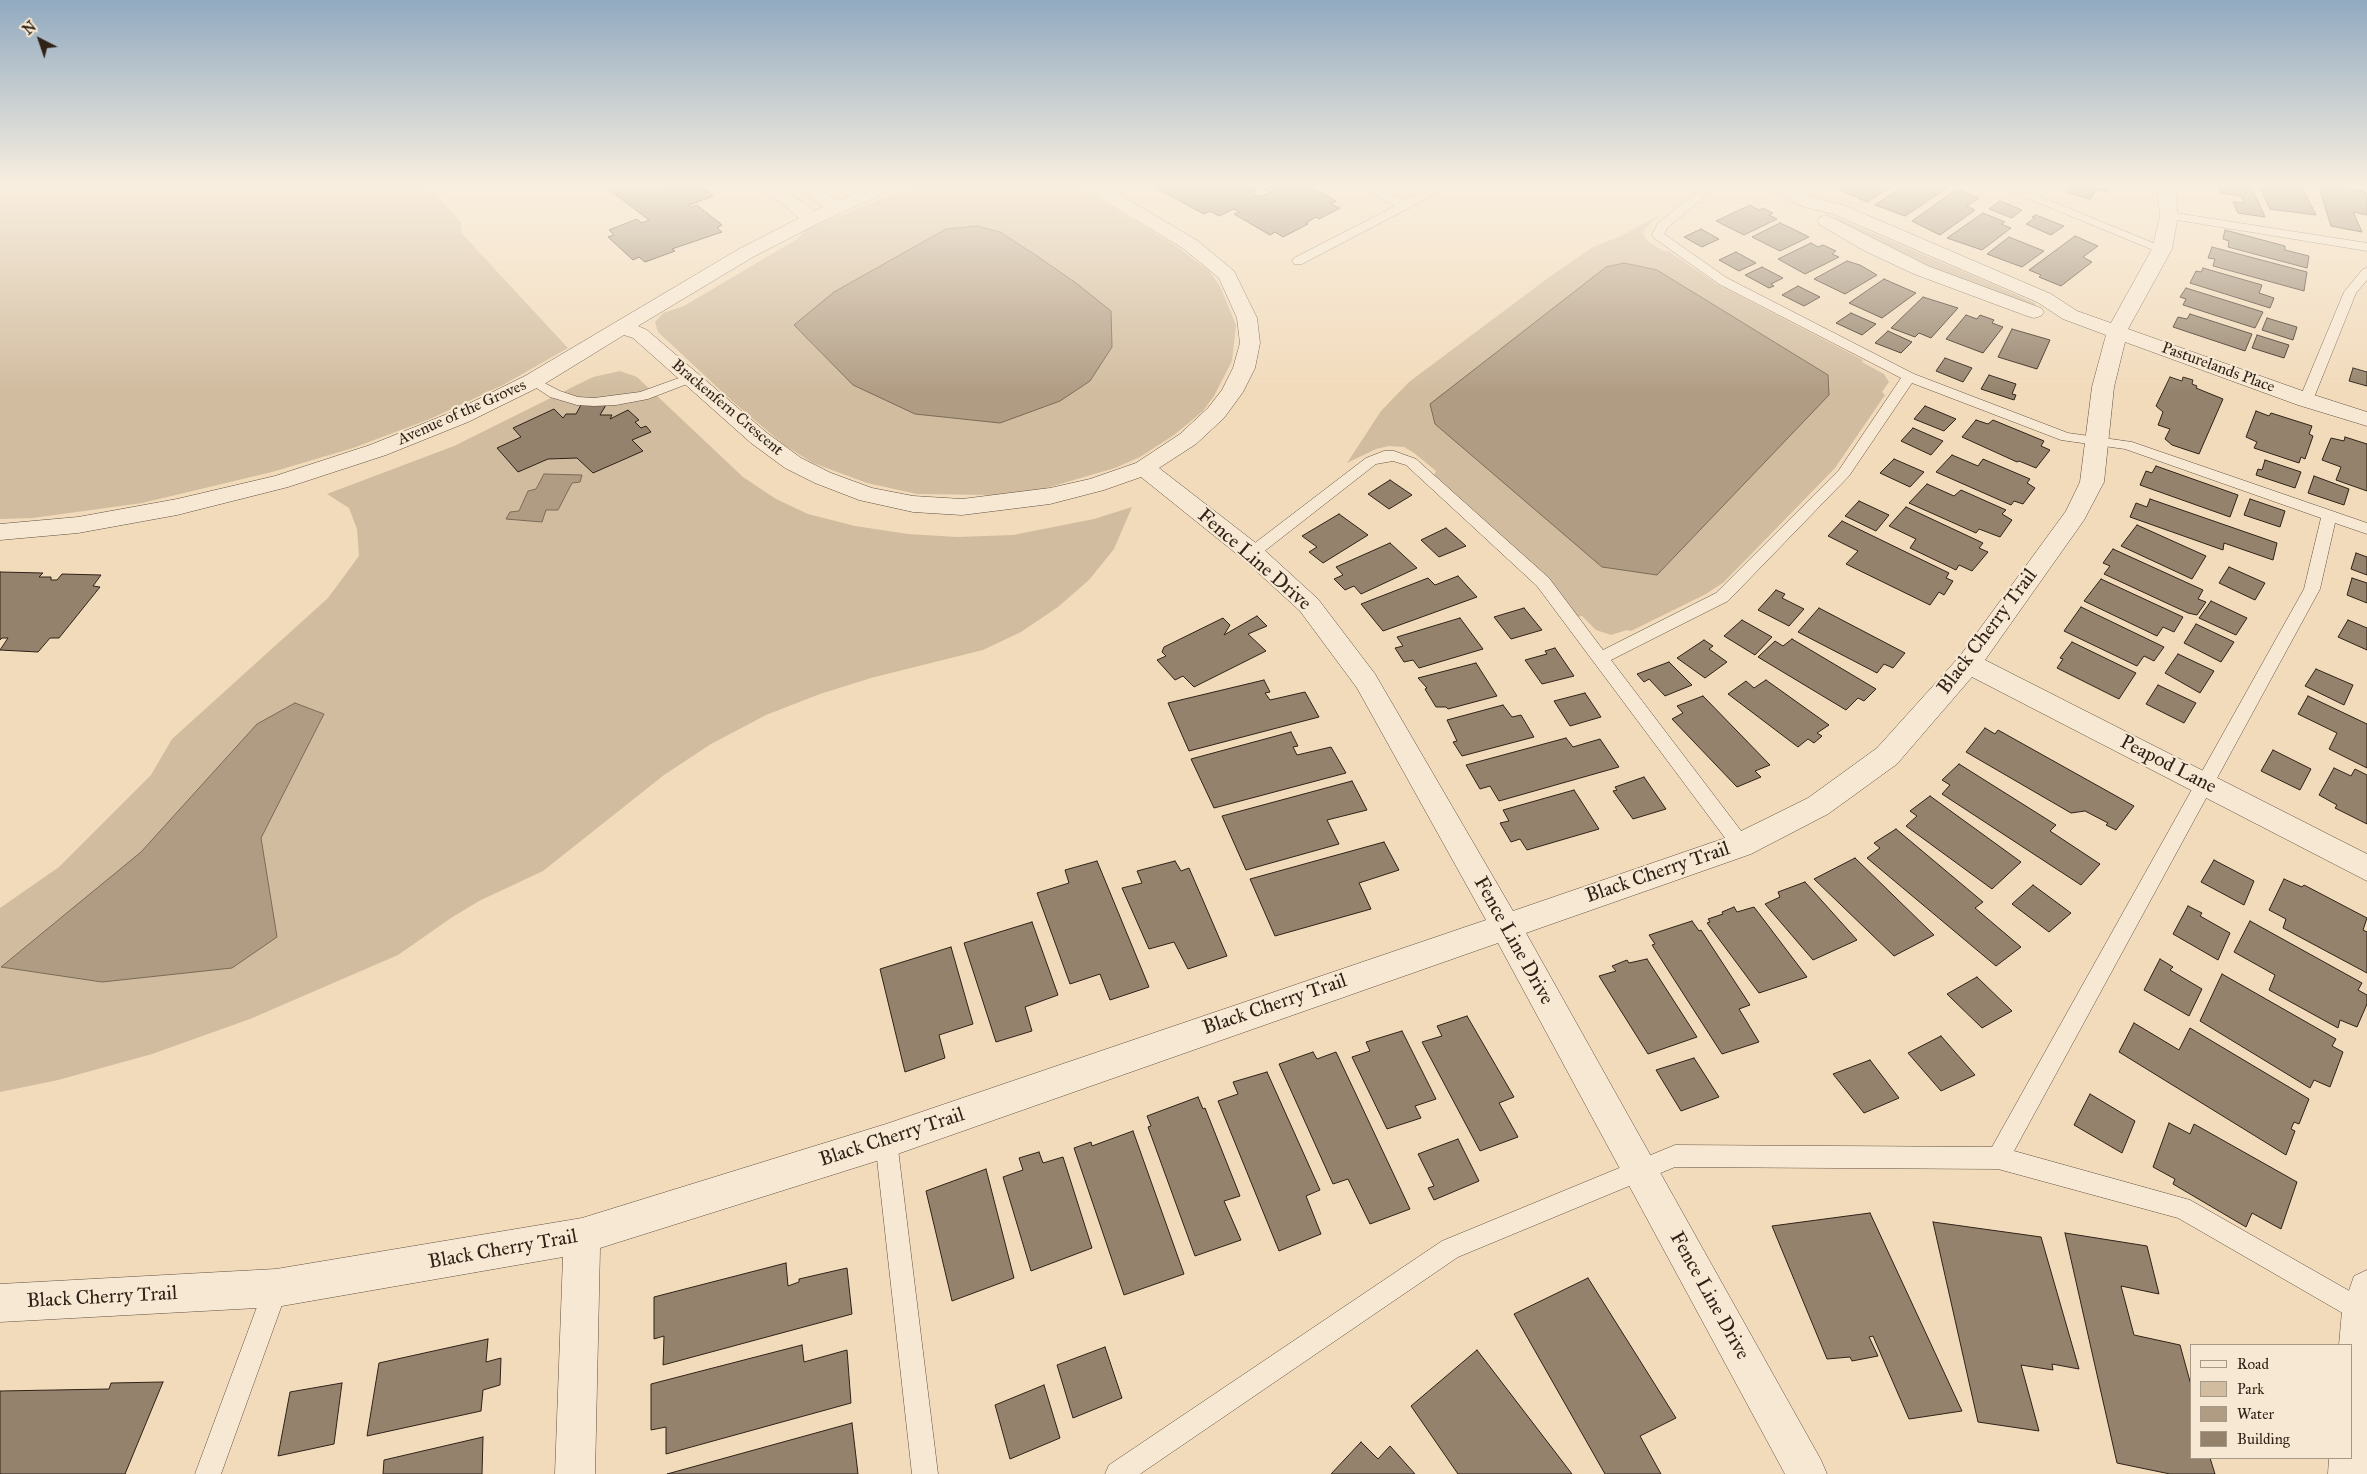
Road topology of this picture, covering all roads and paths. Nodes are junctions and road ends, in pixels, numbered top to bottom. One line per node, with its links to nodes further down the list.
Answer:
1 (741, 256): 9 (street, Avenue of the Groves)
2 (1205, 256): 17 (street, Brackenfern Crescent)
3 (1308, 256): 7 (lane)
4 (1687, 256): 11 (lane)
5 (1891, 256): 10 (street, Pasturelands Place)
6 (2158, 256): 10 (street, Black Cherry Trail)
7 (1298, 261)
8 (2367, 272): 14 (lane)
9 (624, 328): 12 (street, Brackenfern Crescent); 13 (street, Avenue of the Groves)
10 (2117, 331): 14 (street, Pasturelands Place); 16 (street, Black Cherry Trail)
11 (1909, 377): 16 (lane); 22 (lane)
12 (690, 378): 13 (lane); 17 (street, Brackenfern Crescent)
13 (533, 381): 20 (street, Avenue of the Groves)
14 (2306, 400): 15 (street, Pasturelands Place)
15 (2367, 418)
16 (2098, 443): 18 (lane); 23 (street, Black Cherry Trail)
17 (1144, 468): 21 (street, Fence Line Drive)
18 (2329, 516): 19 (lane); 24 (lane)
19 (2367, 529)
20 (0, 532)
21 (1252, 553): 22 (lane); 27 (street, Fence Line Drive)
22 (1601, 658): 25 (lane)
23 (1969, 663): 24 (street, Peapod Lane); 25 (street, Black Cherry Trail)
24 (2206, 783): 26 (street, Peapod Lane); 29 (lane)
25 (1741, 845): 27 (street, Black Cherry Trail)
26 (2367, 868)
27 (1505, 925): 28 (street, Black Cherry Trail); 30 (street, Fence Line Drive)
28 (886, 1141): 31 (street, Black Cherry Trail); 39 (lane)
29 (1998, 1158): 30 (lane); 33 (lane)
30 (1640, 1171): 40 (lane); 41 (street, Fence Line Drive)
31 (582, 1236): 32 (street, Black Cherry Trail); 38 (street)
32 (276, 1288): 34 (street, Black Cherry Trail); 37 (lane)
33 (2364, 1300): 35 (street)
34 (0, 1303)
35 (2352, 1430)
36 (2349, 1459): 42 (street)
37 (208, 1474)
38 (575, 1474)
39 (925, 1474)
40 (1118, 1474)
41 (1807, 1474)
42 (2348, 1474)

